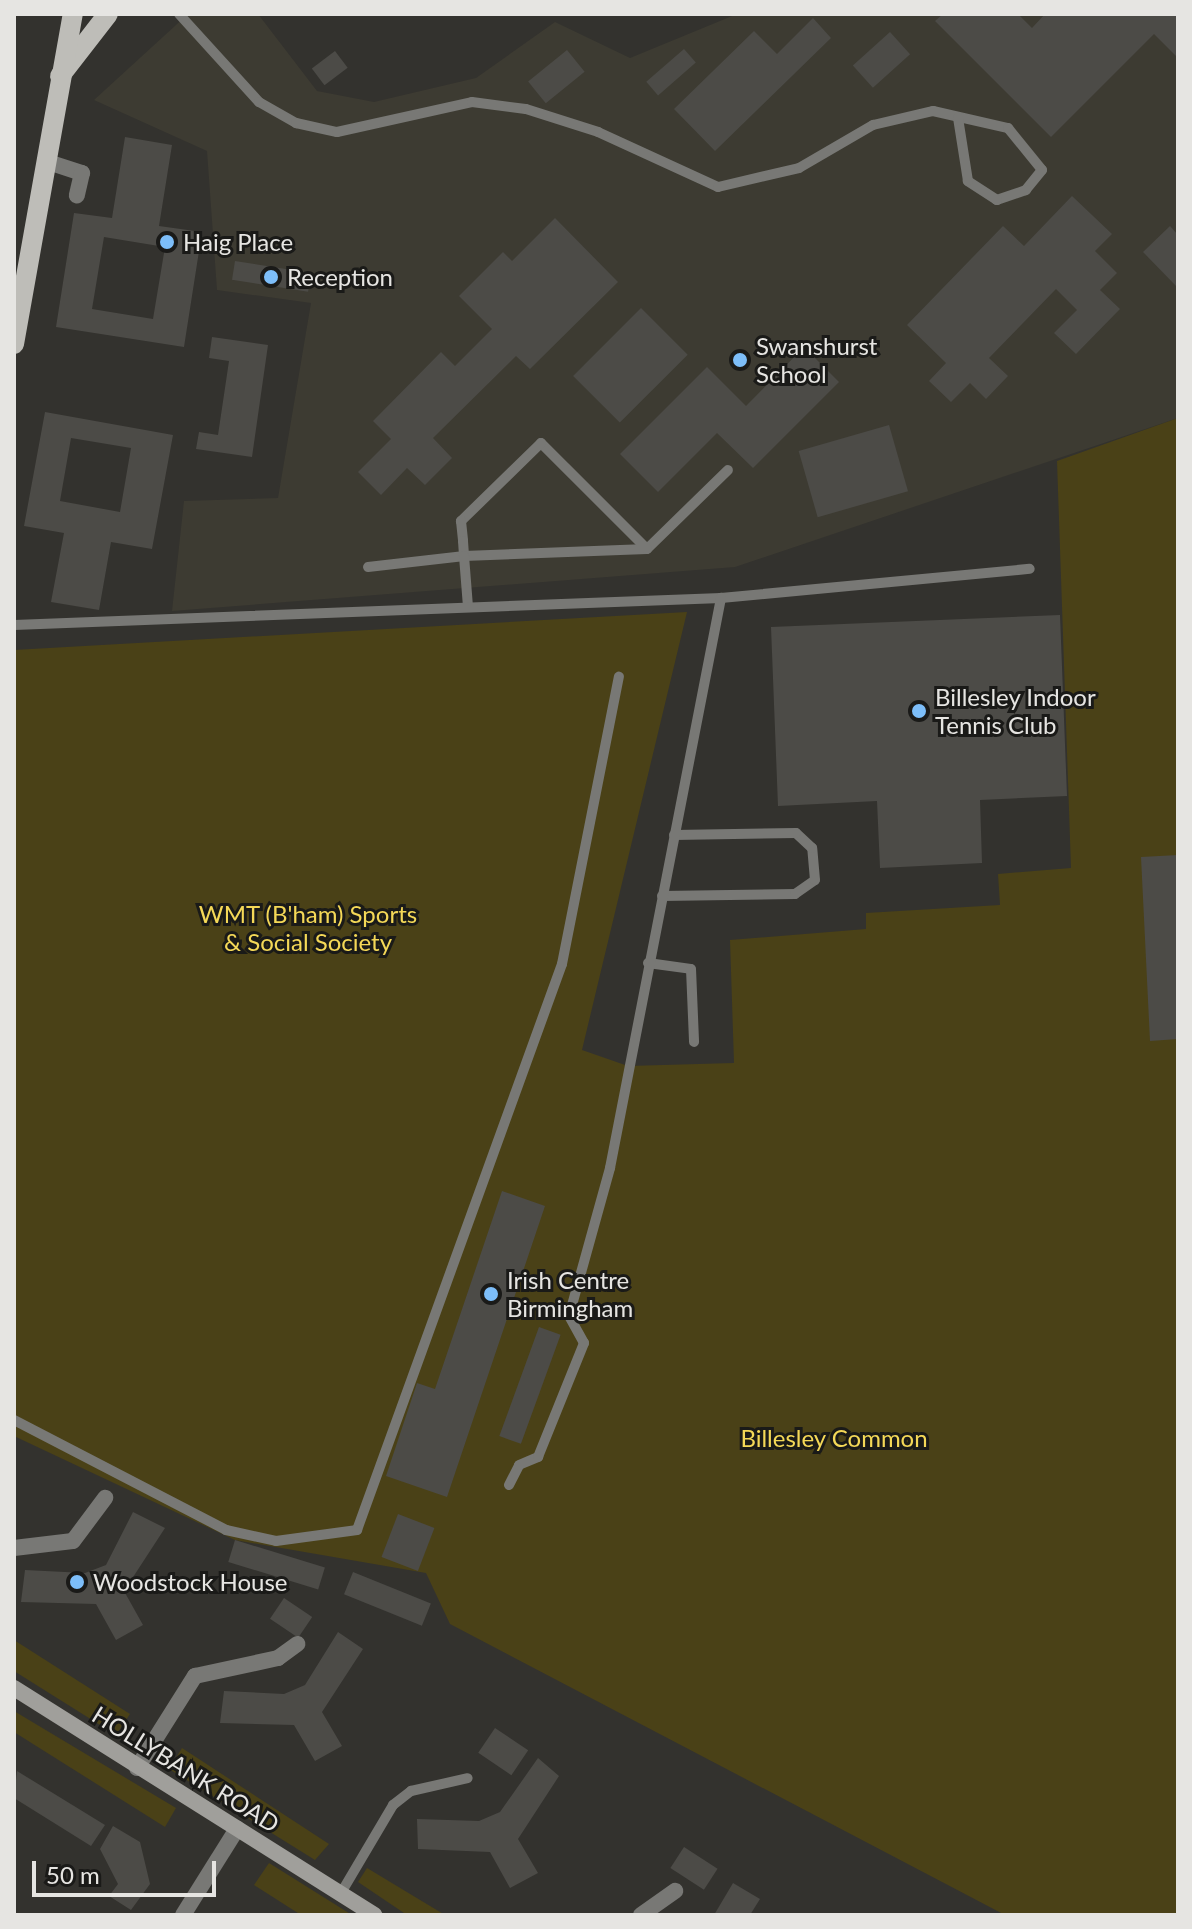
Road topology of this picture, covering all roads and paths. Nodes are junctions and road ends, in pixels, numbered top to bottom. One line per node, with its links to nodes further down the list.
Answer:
1 (73, 14): 4 (main road)
2 (108, 14): 4 (main road)
3 (179, 14): 5 (lane)
4 (55, 82): 6 (main road)
5 (958, 118): 5 (lane)
6 (45, 161): 7 (street); 8 (main road)
7 (77, 195)
8 (14, 344)
9 (728, 470): 10 (lane)
10 (647, 549): 11 (lane); 11 (lane)
11 (464, 556): 12 (lane); 15 (lane)
12 (368, 567)
13 (1030, 569): 14 (lane)
14 (721, 598): 15 (lane); 18 (lane)
15 (468, 607): 16 (lane)
16 (14, 625)
17 (619, 677): 22 (lane)
18 (674, 835): 19 (lane); 19 (lane)
19 (662, 896): 20 (lane)
20 (648, 963): 21 (lane); 23 (lane)
21 (694, 1042)
22 (14, 1420)
23 (509, 1485)
24 (105, 1498): 25 (street)
25 (14, 1548)
26 (297, 1644): 28 (street)
27 (14, 1688): 28 (street, HOLLYBANK ROAD)
28 (137, 1768): 30 (street, HOLLYBANK ROAD)
29 (468, 1778): 32 (lane)
30 (237, 1829): 32 (street, HOLLYBANK ROAD); 33 (street)
31 (675, 1891): 35 (street)
32 (341, 1893): 34 (street, HOLLYBANK ROAD)
33 (183, 1915)
34 (374, 1915)
35 (641, 1915)

